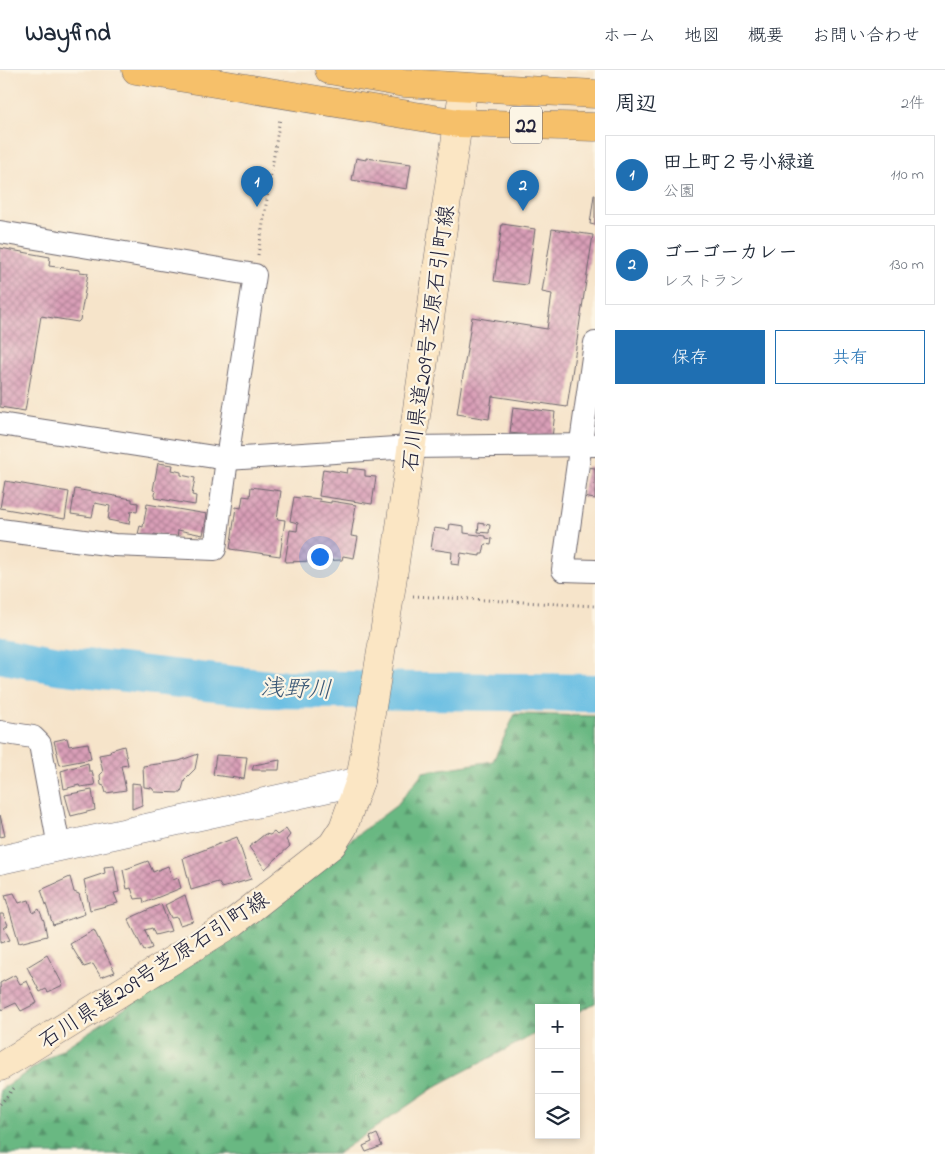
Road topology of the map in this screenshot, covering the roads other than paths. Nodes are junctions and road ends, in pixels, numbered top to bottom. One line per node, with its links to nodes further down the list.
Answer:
1 (136, 70): 5 (main road, 22)
2 (329, 70): 3 (main road, 22)
3 (466, 78): 4 (main road, 22); 5 (main road, 石川県道209号芝原石引町線)
4 (595, 94)
5 (458, 123): 6 (main road, 22); 11 (main road, 石川県道209号芝原石引町線)
6 (595, 127)
7 (0, 232): 12 (street)
8 (595, 343): 10 (street)
9 (0, 424): 12 (street)
10 (588, 445): 11 (street); 14 (street)
11 (411, 447): 12 (street); 16 (main road, 石川県道209号芝原石引町線)
12 (227, 459): 13 (street)
13 (0, 530)
14 (595, 571)
15 (0, 732): 17 (street)
16 (360, 781): 17 (street); 19 (main road, 石川県道209号芝原石引町線)
17 (58, 847): 18 (street)
18 (0, 860)
19 (0, 1067)

